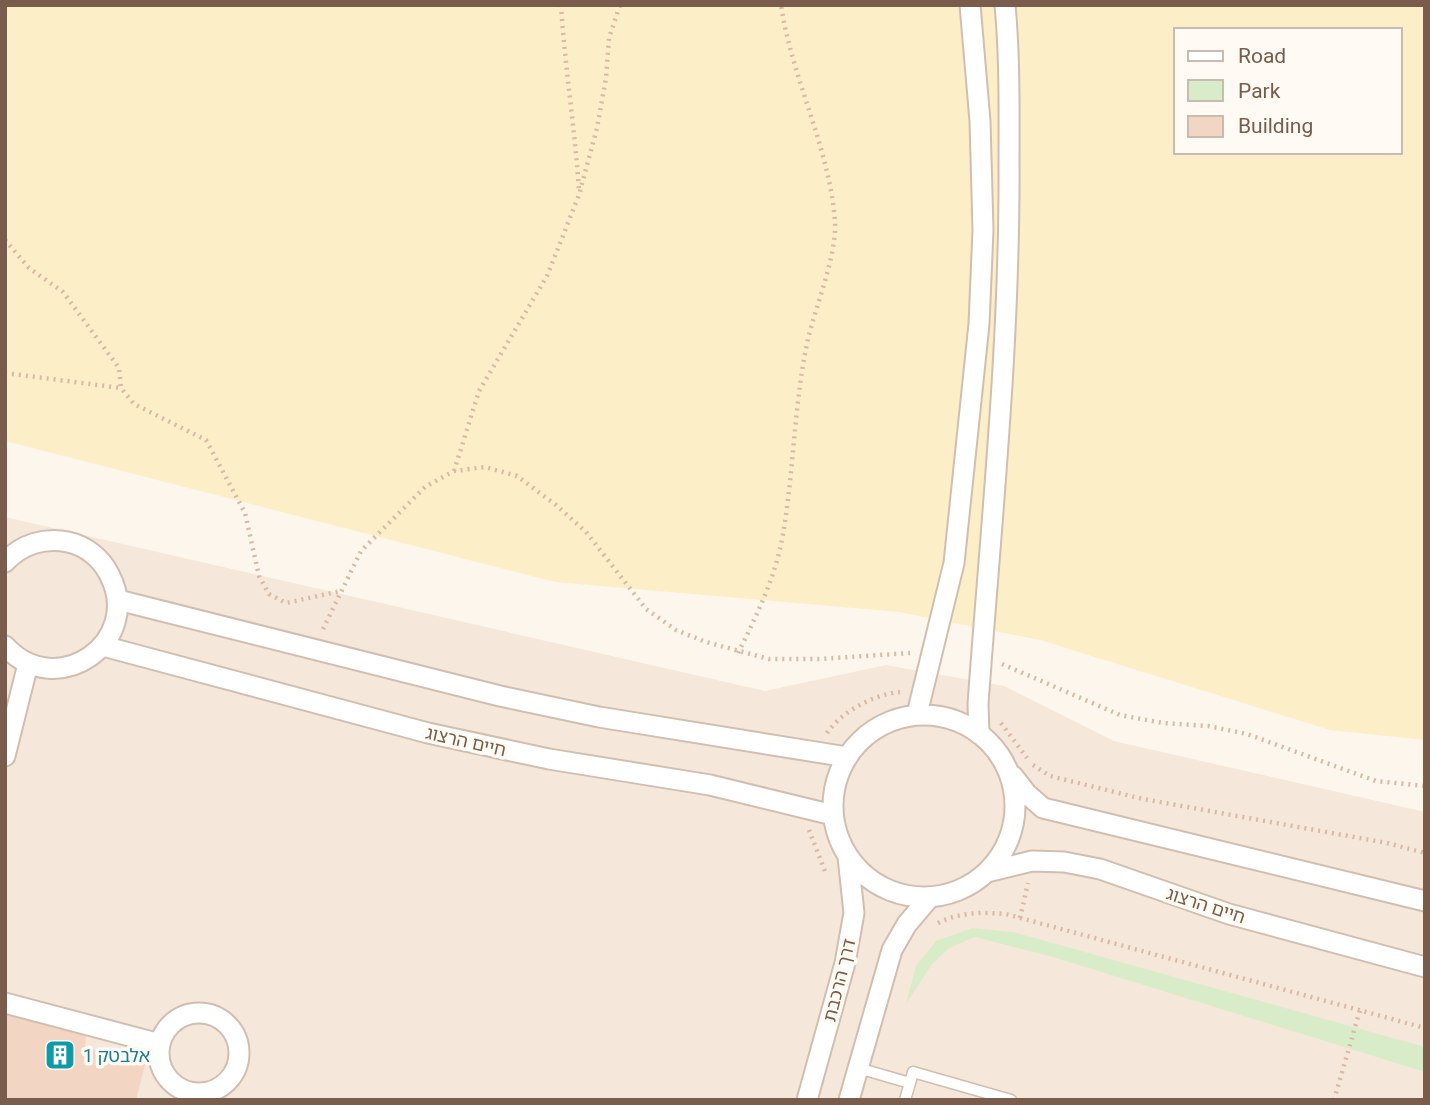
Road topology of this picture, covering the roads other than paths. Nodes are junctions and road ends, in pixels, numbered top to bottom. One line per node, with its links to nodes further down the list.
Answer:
1 (970, 5): 8 (street)
2 (1005, 5): 9 (street)
3 (5, 562): 4 (street)
4 (118, 600): 6 (street); 11 (street)
5 (5, 646): 7 (street)
6 (103, 646): 7 (street); 13 (street, חיים הרצוג)
7 (28, 663): 10 (street)
8 (917, 715): 9 (street); 11 (street)
9 (979, 734): 12 (street)
10 (5, 756)
11 (846, 757): 13 (street)
12 (1007, 770): 15 (street); 17 (street)
13 (833, 815): 14 (street)
14 (848, 858): 16 (street); 23 (street, דרך הרכבת)
15 (987, 872): 16 (street); 18 (street, חיים הרצוג)
16 (930, 897): 21 (street)
17 (1425, 901)
18 (1425, 967)
19 (5, 1003): 20 (street)
20 (160, 1044): 20 (street)
21 (858, 1068): 22 (lane); 24 (street)
22 (910, 1083): 25 (lane); 26 (lane)
23 (807, 1100)
24 (849, 1100)
25 (905, 1100)
26 (1011, 1100)

